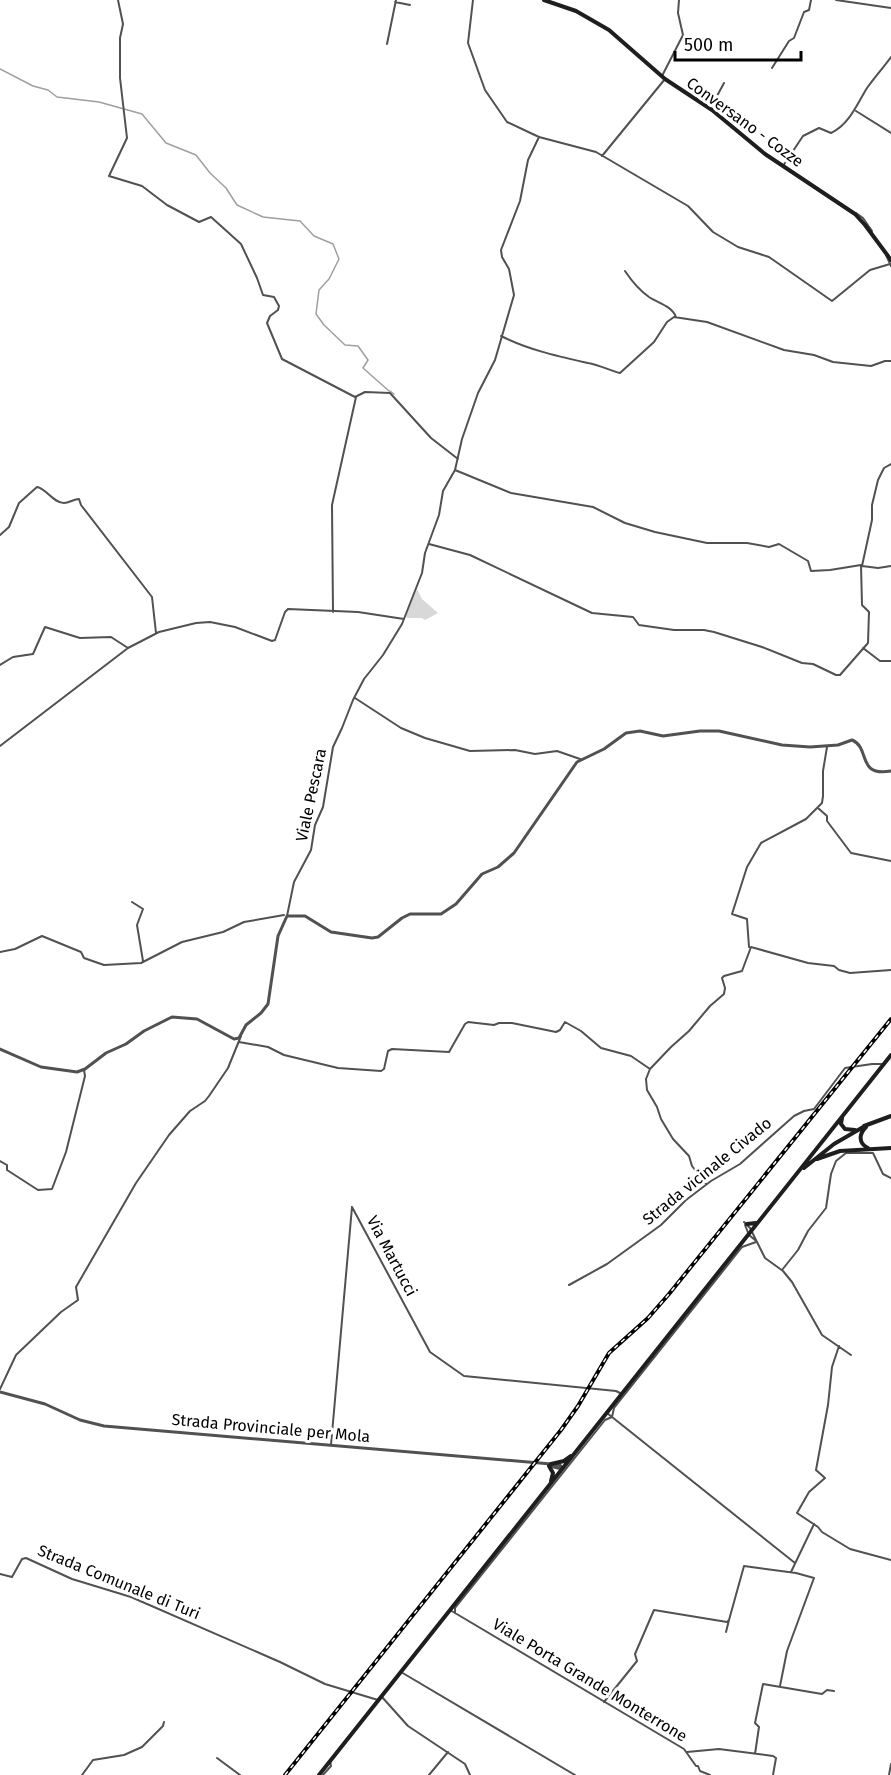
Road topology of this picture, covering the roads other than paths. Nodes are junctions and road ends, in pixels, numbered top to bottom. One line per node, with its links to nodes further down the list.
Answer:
1 (118, 0): 26 (street)
2 (473, 0): 18 (street)
3 (544, 0): 13 (main road, Conversano - Cozze)
4 (679, 0): 13 (street)
5 (811, 0): 12 (street)
6 (836, 0): 9 (street)
7 (395, 1): 8 (street); 10 (street)
8 (410, 5)
9 (891, 8)
10 (387, 44)
11 (891, 57): 16 (street)
12 (772, 68)
13 (663, 78): 15 (main road, Conversano - Cozze); 19 (street)
14 (724, 83): 15 (street)
15 (711, 109): 20 (main road, Conversano - Cozze)
16 (855, 110): 17 (street); 20 (street)
17 (891, 133)
18 (539, 138): 19 (street); 24 (street, Viale Pescara)
19 (602, 156): 21 (street)
20 (783, 166): 21 (main road, Conversano - Cozze)
21 (891, 264)
22 (626, 271): 23 (street)
23 (676, 317): 24 (street); 25 (street)
24 (501, 336): 27 (street, Viale Pescara)
25 (891, 362)
26 (356, 397): 27 (street); 34 (street)
27 (458, 459): 29 (street, Viale Pescara)
28 (891, 464): 32 (street)
29 (455, 470): 31 (street, Viale Pescara); 32 (street)
30 (0, 535): 36 (street)
31 (429, 544): 35 (street, Viale Pescara); 38 (street)
32 (862, 566): 33 (street); 38 (street)
33 (891, 566)
34 (333, 612): 35 (street); 36 (street)
35 (404, 619): 41 (street, Viale Pescara)
36 (156, 633): 37 (street)
37 (128, 648): 40 (street); 42 (street)
38 (863, 648): 39 (street)
39 (891, 661)
40 (0, 666)
41 (354, 697): 44 (street); 49 (street, Viale Pescara)
42 (0, 746)
43 (826, 747): 44 (street); 45 (street); 46 (street)
44 (580, 759): 49 (street)
45 (891, 771)
46 (818, 807): 47 (street); 50 (street)
47 (891, 861)
48 (132, 902): 52 (street)
49 (286, 916): 52 (street); 54 (street)
50 (749, 948): 53 (street); 59 (street)
51 (0, 952): 52 (street)
52 (143, 962)
53 (891, 970)
54 (242, 1035): 55 (street); 60 (street)
55 (239, 1042): 59 (street); 79 (street)
56 (0, 1049): 60 (street)
57 (891, 1055): 58 (main road)
58 (884, 1064): 62 (main road); 70 (street, Strada vicinale Civado)
59 (650, 1069): 70 (street)
60 (84, 1070): 66 (street)
61 (891, 1116): 63 (main road)
62 (842, 1118): 63 (main road); 69 (main road)
63 (867, 1125): 65 (main road); 67 (main road)
64 (891, 1148): 65 (main road)
65 (874, 1151): 67 (main road); 68 (street); 75 (street)
66 (0, 1161)
67 (806, 1166): 69 (main road)
68 (891, 1178)
69 (792, 1181): 71 (main road)
70 (706, 1184): 76 (street, Strada vicinale Civado)
71 (756, 1224): 72 (main road); 73 (main road)
72 (747, 1227): 73 (street); 74 (main road)
73 (754, 1239): 74 (main road); 75 (street); 82 (street)
74 (743, 1240): 80 (main road)
75 (782, 1270): 77 (street)
76 (569, 1285)
77 (839, 1346): 78 (street); 88 (street)
78 (851, 1355)
79 (0, 1391): 83 (street, Strada Provinciale per Mola)
80 (622, 1394): 81 (main road); 83 (street, Via Martucci)
81 (607, 1413): 82 (street); 84 (main road)
82 (612, 1417): 90 (street); 93 (street)
83 (331, 1445): 85 (street, Strada Provinciale per Mola)
84 (578, 1450): 85 (main road); 86 (main road)
85 (549, 1465): 86 (street, Strada Provinciale per Mola); 87 (main road)
86 (562, 1469): 87 (main road)
87 (548, 1487): 93 (main road)
88 (814, 1524): 89 (street); 90 (street)
89 (891, 1560)
90 (795, 1563): 91 (street)
91 (791, 1572): 94 (street); 97 (street)
92 (0, 1574): 99 (street, Strada Comunale di Turi)
93 (453, 1611): 96 (main road); 100 (street, Viale Porta Grande Monterrone)
94 (729, 1620): 95 (street); 100 (street)
95 (726, 1632)
96 (401, 1672): 99 (main road); 112 (street)
97 (780, 1686): 98 (street); 104 (street)
98 (834, 1691)
99 (380, 1698): 102 (street); 109 (main road)
100 (604, 1702): 103 (street, Viale Porta Grande Monterrone)
101 (164, 1722): 107 (street)
102 (448, 1752): 110 (street); 111 (street)
103 (687, 1752): 104 (street); 113 (street, Viale Porta Grande Monterrone)
104 (755, 1754): 114 (street)
105 (216, 1758): 108 (street)
106 (891, 1764): 115 (street)
107 (82, 1775)
108 (240, 1775)
109 (321, 1775)
110 (429, 1775)
111 (470, 1775)
112 (575, 1775)
113 (710, 1775)
114 (773, 1775)
115 (889, 1775)

